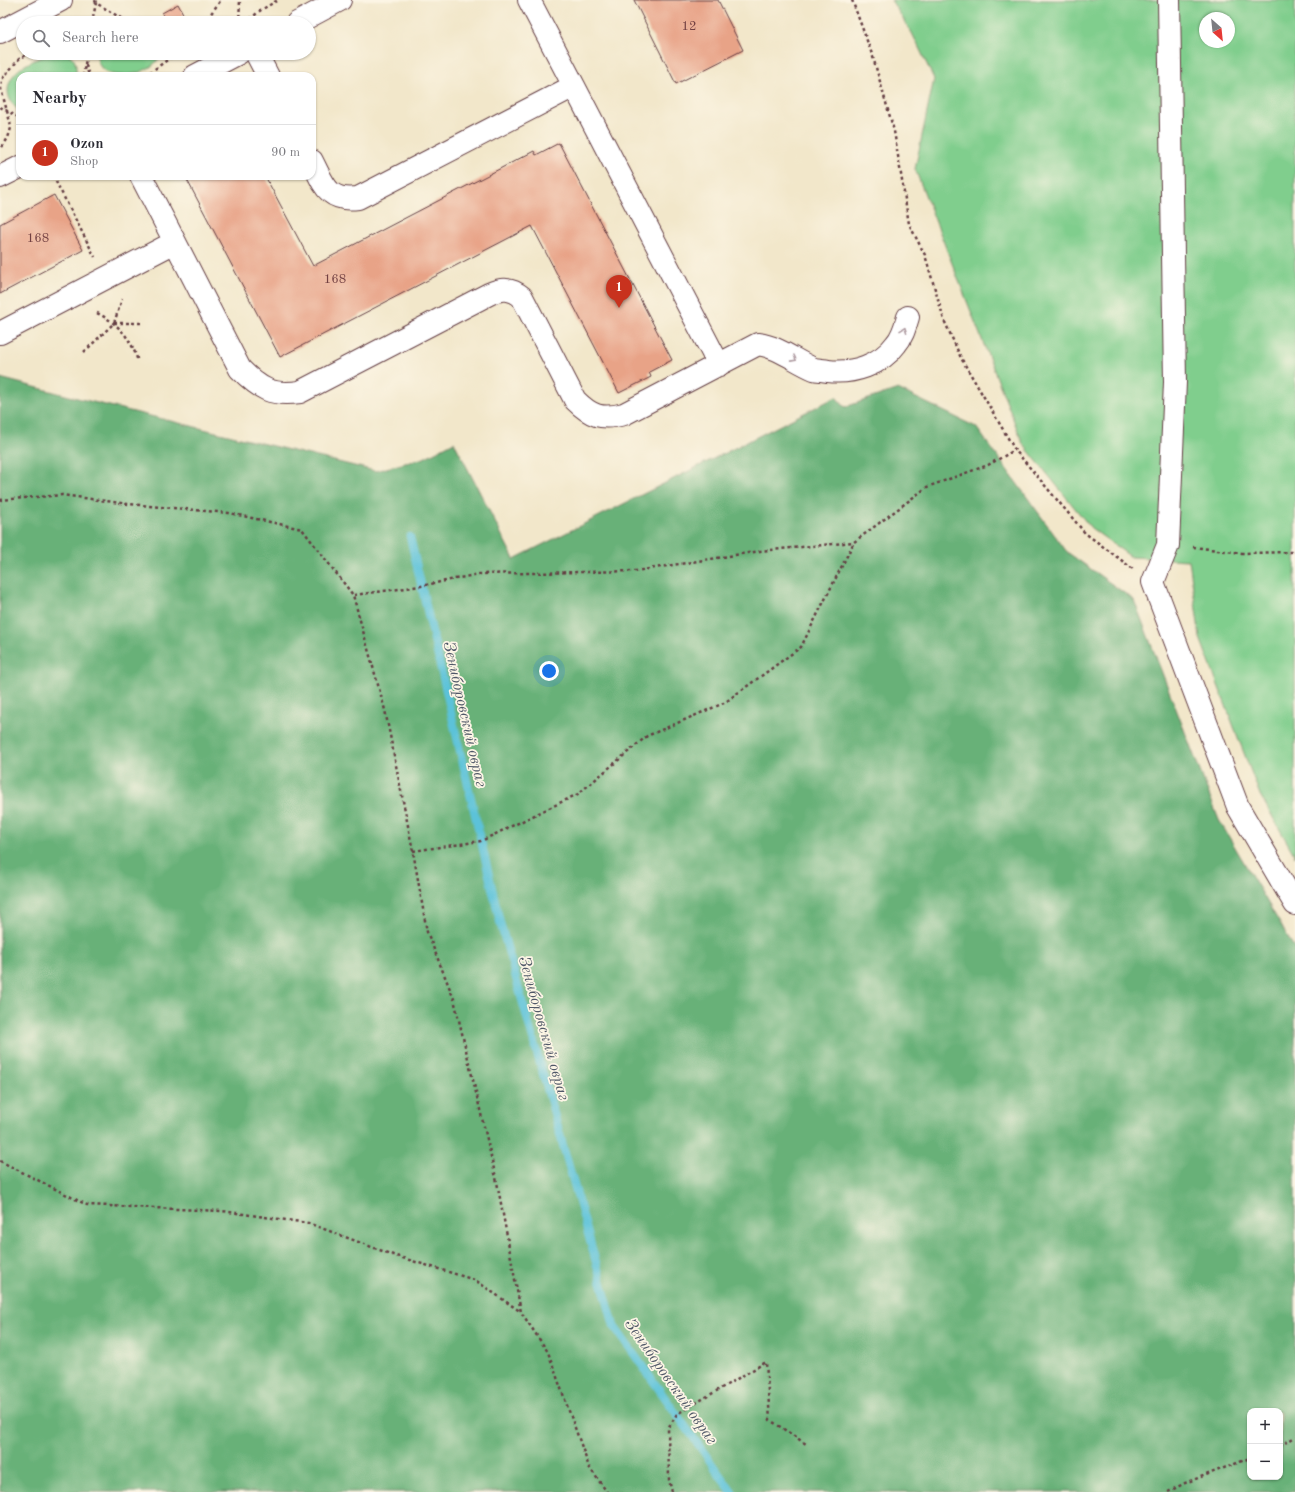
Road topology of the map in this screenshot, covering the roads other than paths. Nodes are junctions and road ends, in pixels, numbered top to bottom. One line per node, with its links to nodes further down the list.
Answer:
1 (60, 0): 5 (lane)
2 (340, 0): 6 (lane)
3 (529, 0): 13 (lane)
4 (1169, 0): 22 (lane)
5 (30, 16)
6 (310, 16)
7 (16, 23): 8 (lane)
8 (0, 32)
9 (226, 60): 11 (lane)
10 (260, 60): 12 (lane)
11 (203, 72)
12 (266, 72)
13 (574, 86): 14 (lane); 21 (lane)
14 (316, 168)
15 (16, 169): 16 (lane)
16 (0, 177)
17 (143, 180): 18 (lane)
18 (175, 242): 20 (lane); 21 (lane)
19 (908, 317): 21 (lane, one-way to 19)
20 (0, 334)
21 (719, 365)
22 (1295, 904)

